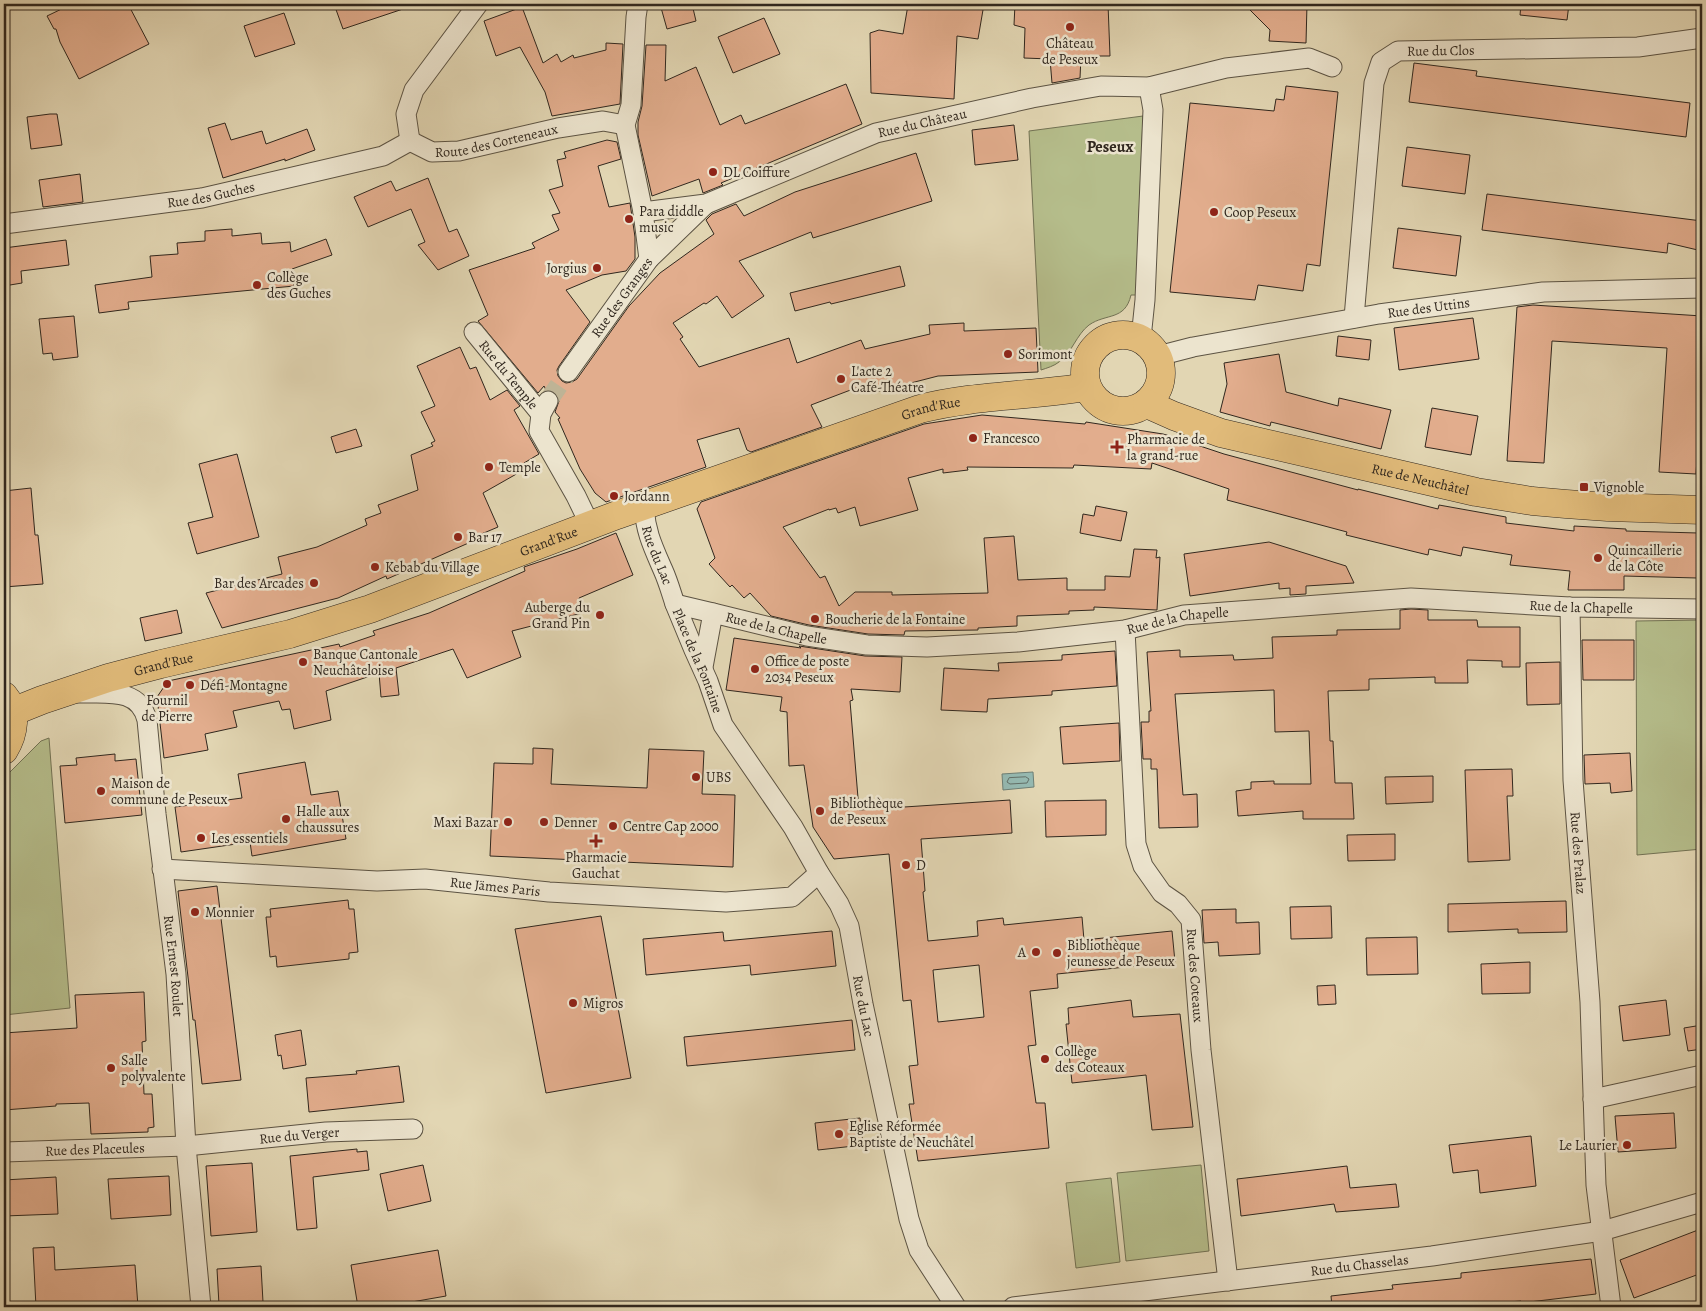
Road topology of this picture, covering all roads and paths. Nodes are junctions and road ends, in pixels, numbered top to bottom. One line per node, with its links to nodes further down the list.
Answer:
1 (478, 4): 7 (street)
2 (638, 4): 6 (street)
3 (1702, 38): 13 (street, Rue du Clos)
4 (1332, 67): 5 (street, Rue du Château)
5 (1149, 87): 8 (street, Rue du Château); 15 (street)
6 (625, 125): 7 (street, Route des Corteneaux); 9 (street, Rue des Granges)
7 (410, 141): 10 (street, Rue des Guches)
8 (706, 204): 9 (street, Rue du Château); 11 (street, Rue du Château)
9 (643, 212): 11 (street, Rue des Granges)
10 (4, 224)
11 (649, 259): 16 (street, Rue des Granges)
12 (1702, 288): 13 (street, Rue des Uttins)
13 (1354, 318): 15 (street, Rue des Uttins)
14 (474, 332): 21 (street, Rue du Temple)
15 (1150, 347): 17 (main road); 18 (main road)
16 (568, 372)
17 (1087, 387): 18 (main road); 19 (main road, Grand'Rue)
18 (1147, 404): 20 (main road, Rue de Neuchâtel)
19 (644, 505): 21 (main road, Grand'Rue); 22 (street, Rue du Lac)
20 (1702, 510)
21 (590, 525): 28 (main road, Grand'Rue)
22 (675, 604): 25 (street, Place de la Fontaine); 27 (street, Place de la Fontaine)
23 (1570, 608): 24 (street, Rue de la Chapelle); 26 (street, Rue de la Chapelle); 35 (street, Rue des Pralaz)
24 (1702, 609)
25 (713, 613): 26 (street, Rue de la Chapelle); 27 (street, Rue de la Chapelle)
26 (1125, 630): 41 (street, Rue des Coteaux)
27 (703, 667): 30 (street, Place de la Fontaine)
28 (64, 693): 29 (main road, Grand'Rue); 32 (street, Rue Ernest Roulet)
29 (8, 704): 31 (main road)
30 (723, 725): 33 (street, Rue du Lac)
31 (4, 750)
32 (162, 869): 33 (street, Rue Jämes Paris); 37 (street, Rue Ernest Roulet)
33 (819, 873): 43 (street, Rue du Lac)
34 (1702, 1075): 35 (street)
35 (1593, 1099): 40 (street, Rue des Pralaz)
36 (413, 1129): 37 (street, Rue du Verger)
37 (186, 1146): 38 (street, Rue des Placeules); 42 (street, Rue Ernest Roulet)
38 (4, 1152)
39 (1702, 1202): 40 (street, Rue du Chasselas)
40 (1602, 1231): 41 (street, Rue du Chasselas); 45 (street, Rue des Pralaz)
41 (1228, 1281): 44 (street, Rue du Chasselas)
42 (201, 1307)
43 (956, 1307)
44 (1013, 1307)
45 (1611, 1307)

